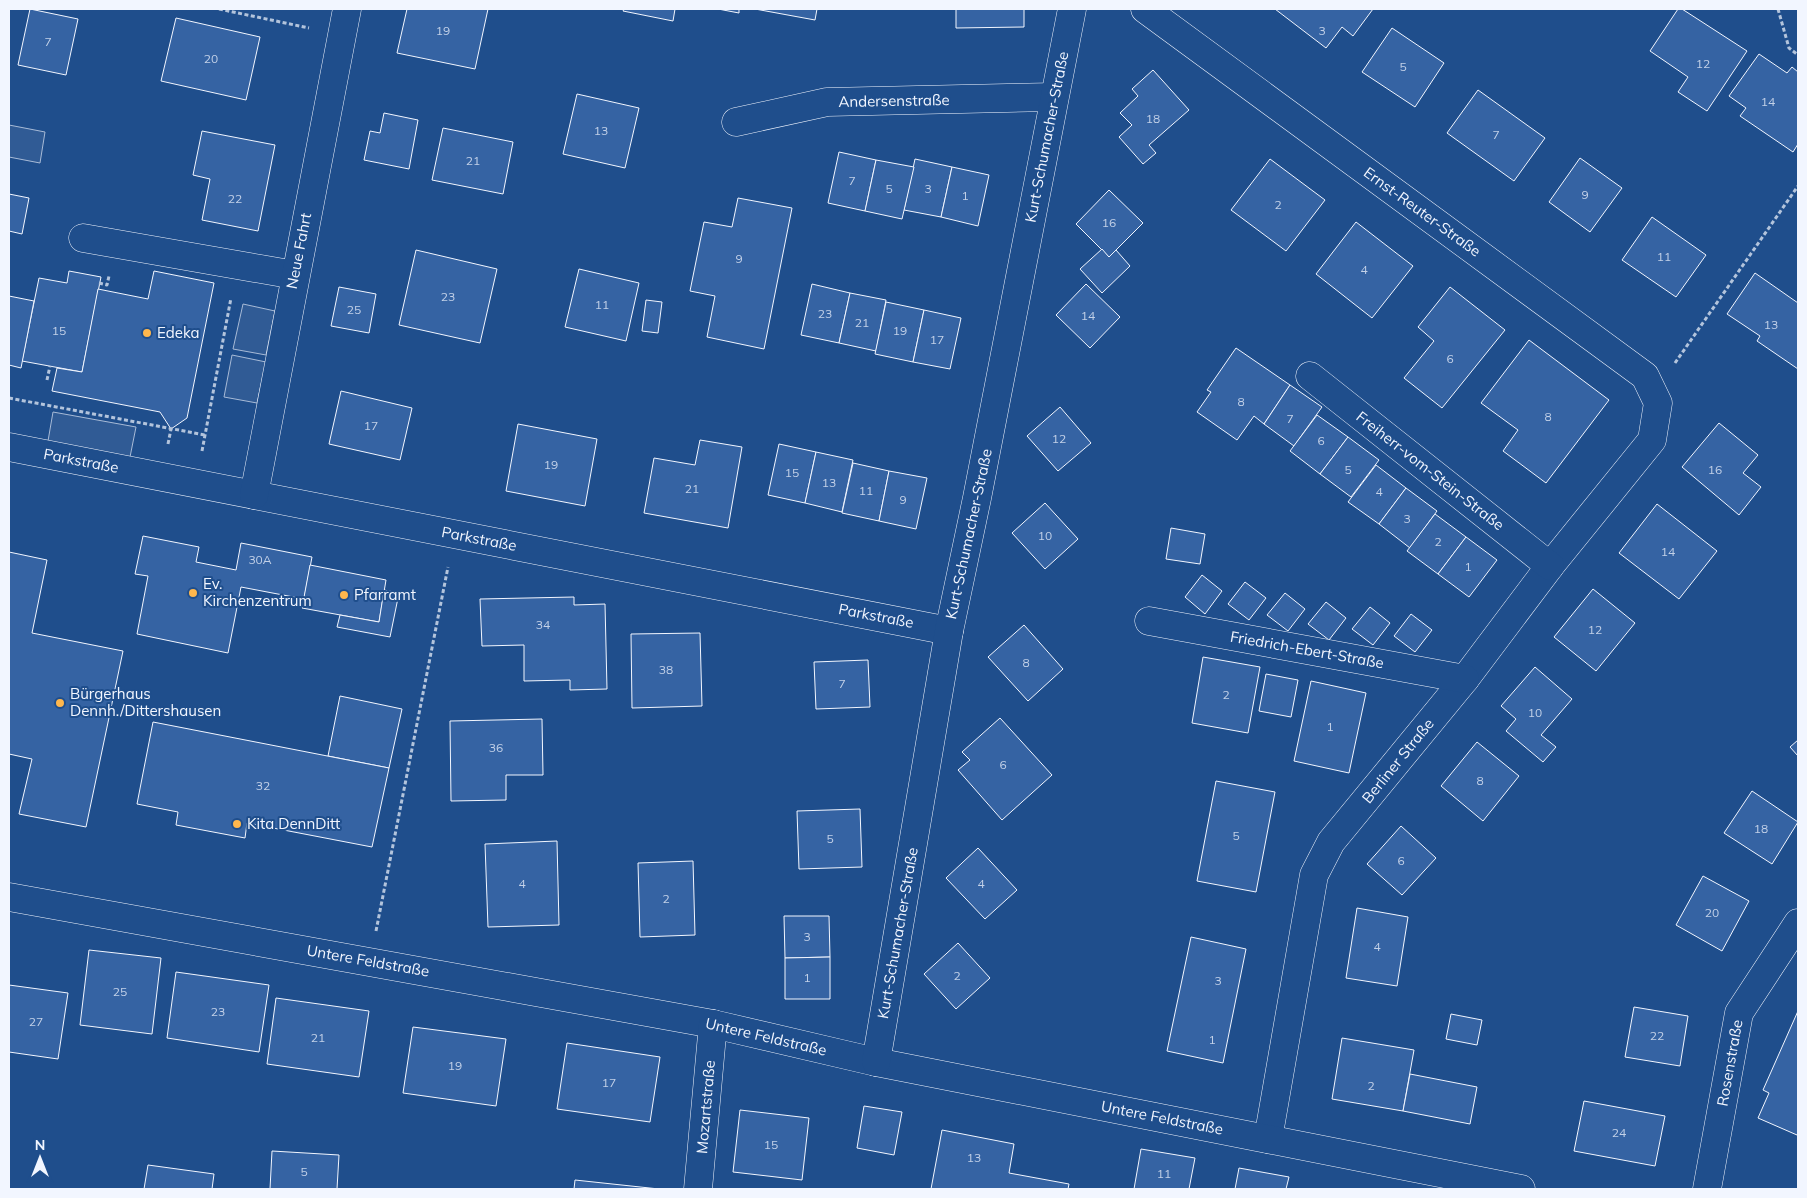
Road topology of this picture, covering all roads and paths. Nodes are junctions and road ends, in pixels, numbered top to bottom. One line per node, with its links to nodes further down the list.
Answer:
1 (219, 9): 6 (path)
2 (347, 9): 6 (street, Neue Fahrt)
3 (1072, 9): 8 (street, Kurt-Schumacher-Straße)
4 (1145, 9): 16 (street, Ernst-Reuter-Straße)
5 (1778, 9): 7 (path)
6 (340, 35): 12 (street, Neue Fahrt)
7 (1798, 55)
8 (1054, 97): 9 (street, Andersenstraße); 27 (street, Kurt-Schumacher-Straße)
9 (736, 122)
10 (1798, 186): 16 (path)
11 (83, 238): 12 (street)
12 (295, 275): 23 (street, Neue Fahrt)
13 (232, 294): 19 (path)
14 (50, 366): 17 (path)
15 (1310, 376): 25 (street, Freiherr-vom-Stein-Straße)
16 (1645, 376): 20 (street, Ernst-Reuter-Straße)
17 (47, 380)
18 (9, 398): 19 (path)
19 (205, 435): 22 (path)
20 (1652, 440): 25 (street, Berliner Straße)
21 (9, 447): 23 (street, Parkstraße)
22 (201, 455)
23 (254, 494): 24 (street, Parkstraße)
24 (454, 534): 27 (street, Parkstraße); 31 (path)
25 (1550, 566): 28 (street, Berliner Straße)
26 (1149, 621): 28 (street, Friedrich-Ebert-Straße)
27 (949, 631): 33 (street, Kurt-Schumacher-Straße)
28 (1465, 679): 34 (street, Berliner Straße)
29 (9, 897): 31 (street, Untere Feldstraße)
30 (1798, 923): 37 (street, Rosenstraße)
31 (370, 961): 32 (street, Untere Feldstraße)
32 (713, 1024): 33 (street, Untere Feldstraße); 35 (street, Mozartstraße)
33 (876, 1062): 34 (street, Untere Feldstraße)
34 (1268, 1139): 36 (street, Untere Feldstraße)
35 (698, 1189)
36 (1520, 1189)
37 (1707, 1189)

